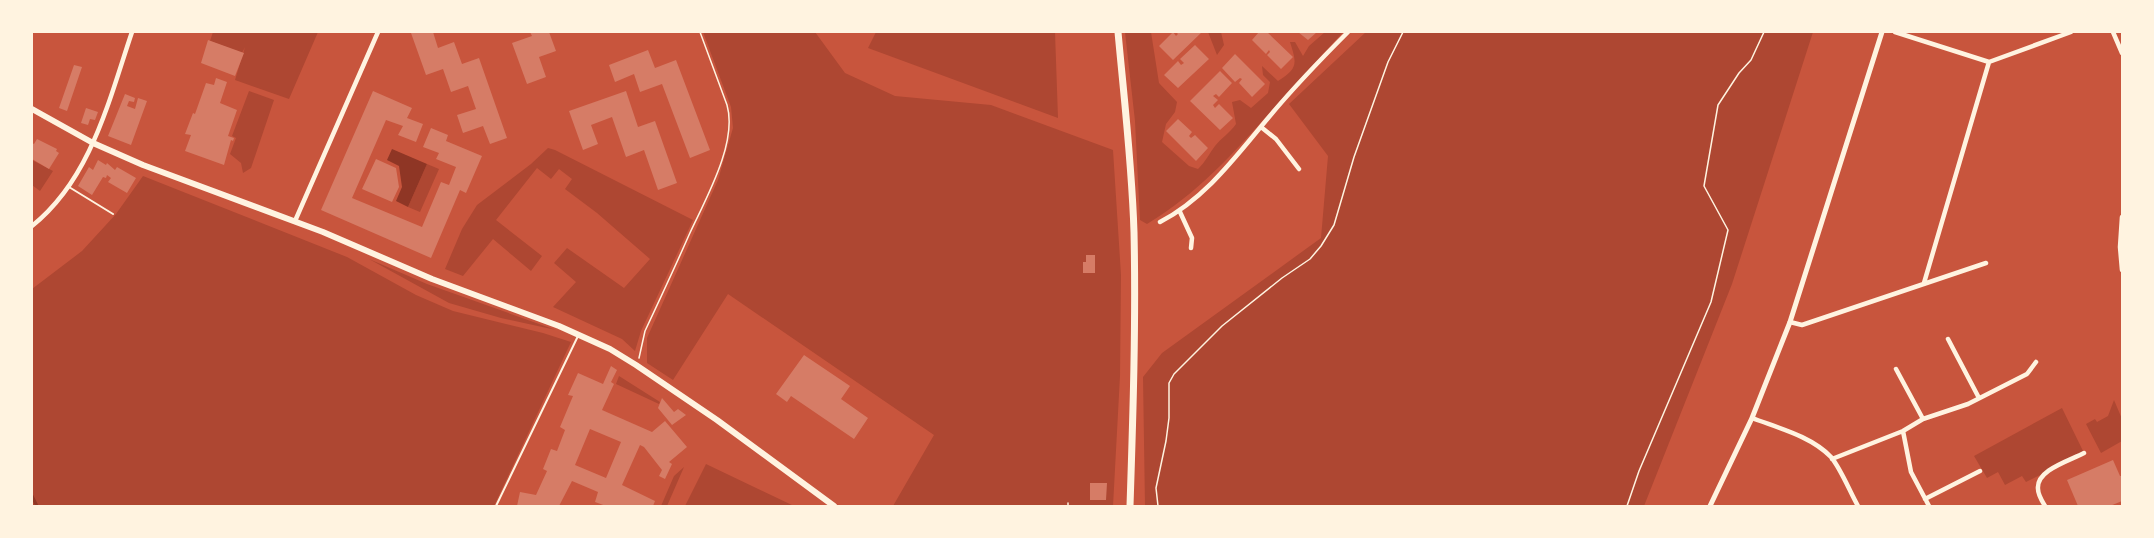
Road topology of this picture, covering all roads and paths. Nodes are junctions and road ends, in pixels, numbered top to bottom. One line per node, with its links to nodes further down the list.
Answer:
1 (132, 32): 16 (street)
2 (378, 32): 22 (street)
3 (700, 32): 33 (path)
4 (1118, 32): 45 (main road)
5 (1348, 32): 15 (street)
6 (1403, 32): 46 (path)
7 (1764, 32): 47 (path)
8 (1882, 32): 29 (street)
9 (1894, 32): 13 (street)
10 (2071, 32): 13 (street)
11 (2113, 32): 12 (street)
12 (2122, 53)
13 (1989, 62): 28 (street)
14 (32, 109): 16 (main road)
15 (1261, 127): 17 (street); 19 (street)
16 (93, 143): 18 (street); 22 (main road)
17 (1299, 169)
18 (67, 186): 20 (lane); 24 (street)
19 (1180, 212): 23 (street); 25 (street)
20 (112, 214)
21 (2122, 217): 27 (street)
22 (295, 221): 30 (main road)
23 (1160, 222)
24 (32, 226)
25 (1191, 248)
26 (1986, 263): 28 (street)
27 (2122, 270)
28 (1924, 283): 29 (street)
29 (1790, 322): 36 (street)
30 (578, 334): 33 (main road); 43 (lane)
31 (1948, 339): 35 (street)
32 (2036, 362): 35 (street)
33 (636, 364): 44 (main road)
34 (1896, 369): 37 (street)
35 (1979, 398): 37 (street)
36 (1752, 418): 40 (street); 48 (street)
37 (1923, 419): 38 (street)
38 (1903, 431): 40 (street); 42 (street)
39 (2084, 453): 51 (street)
40 (1832, 459): 49 (street)
41 (1980, 471): 42 (street)
42 (1925, 499): 50 (street)
43 (496, 507)
44 (834, 507)
45 (1130, 507)
46 (1158, 507)
47 (1627, 507)
48 (1710, 507)
49 (1858, 507)
50 (1929, 507)
51 (2045, 507)

